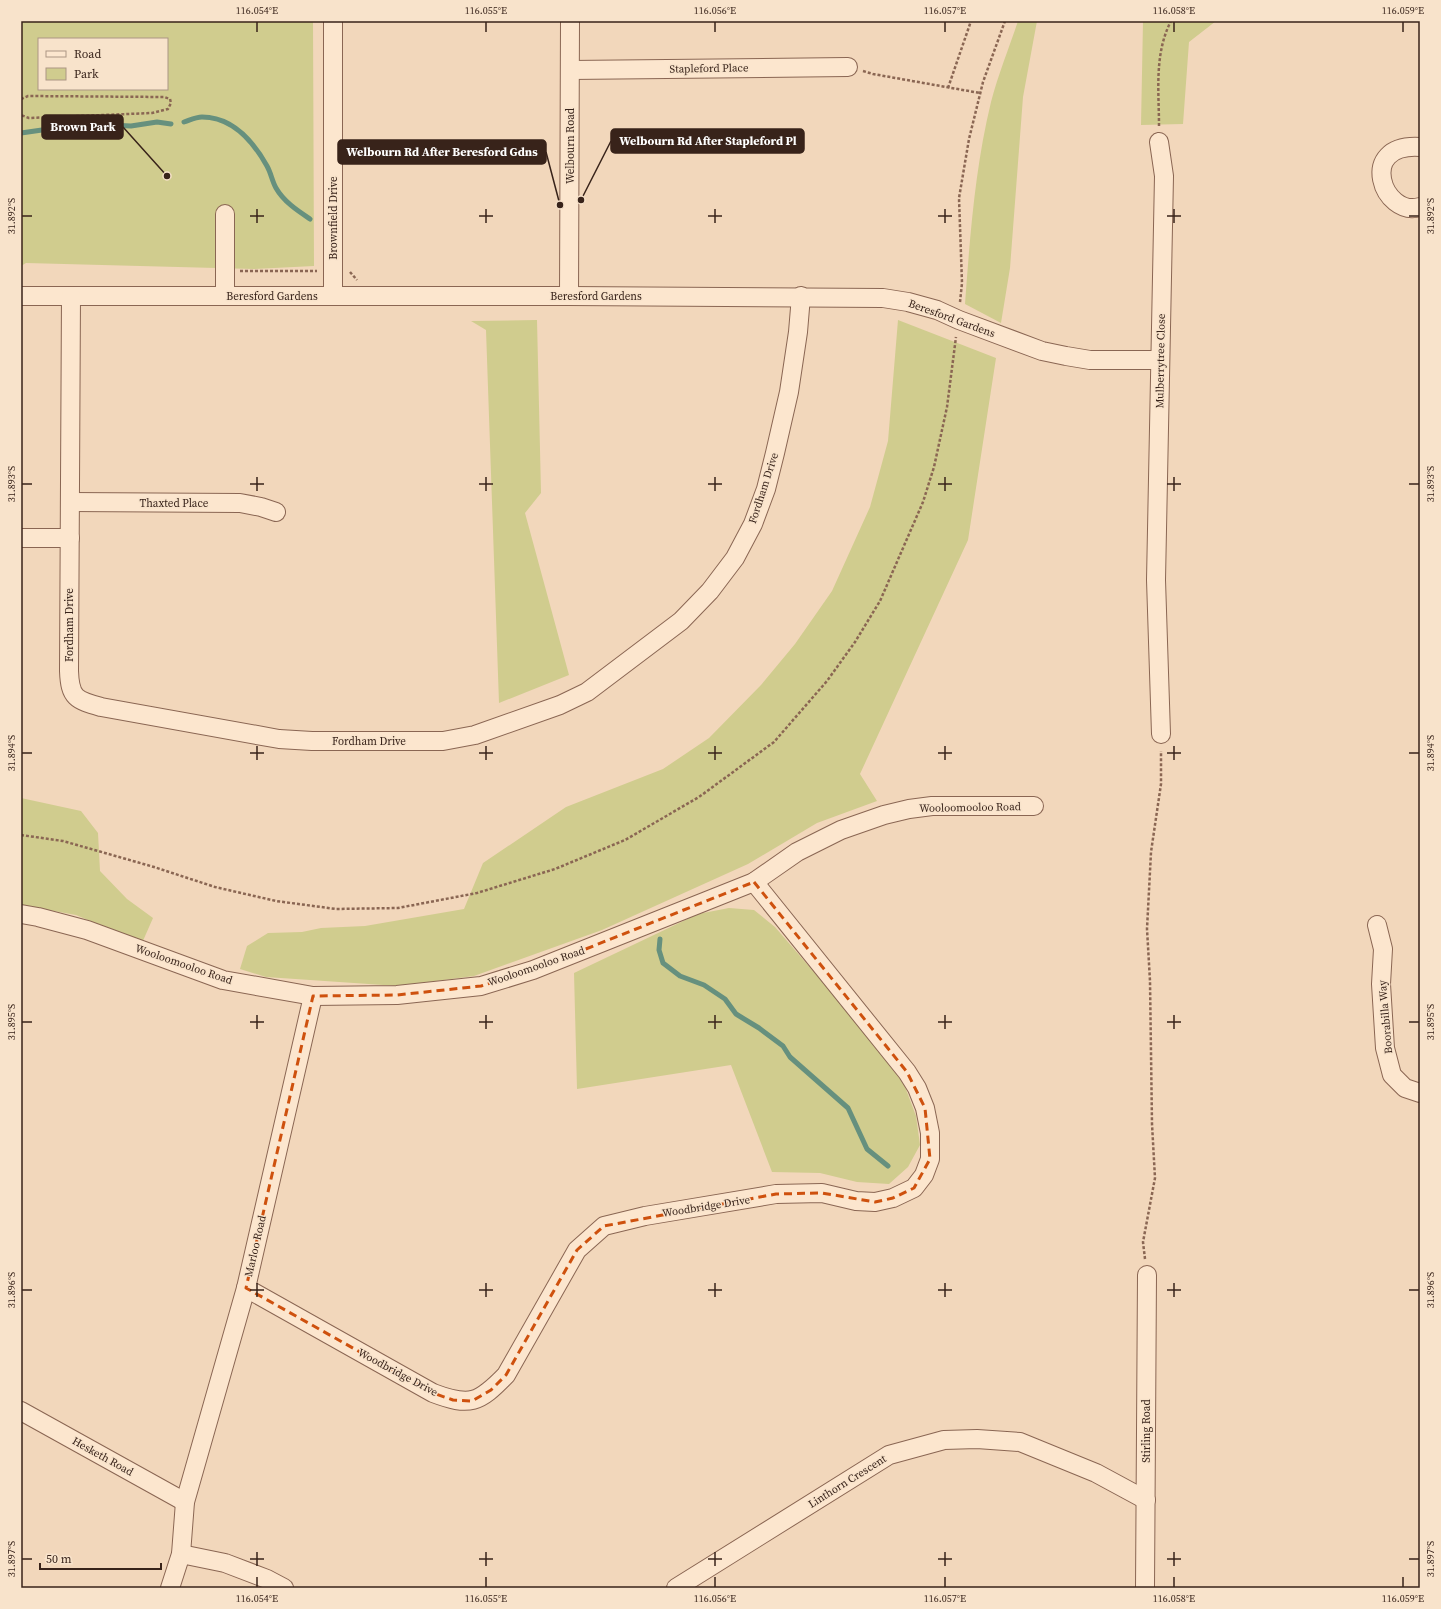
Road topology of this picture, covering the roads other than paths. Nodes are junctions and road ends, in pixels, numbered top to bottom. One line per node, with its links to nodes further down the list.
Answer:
1 (333, 21): 12 (street, Brownfield Drive)
2 (570, 21): 4 (street, Welbourn Road)
3 (848, 67): 4 (street, Stapleford Place)
4 (570, 70): 13 (street, Welbourn Road)
5 (1159, 142): 15 (street, Mulberrytree Close)
6 (1420, 147): 7 (street)
7 (1420, 207)
8 (225, 214): 11 (street)
9 (21, 296): 10 (street, Beresford Gardens)
10 (71, 296): 11 (street, Beresford Gardens); 16 (street, Fordham Drive)
11 (225, 296): 12 (street, Beresford Gardens)
12 (333, 296): 13 (street, Beresford Gardens)
13 (569, 296): 14 (street, Beresford Gardens)
14 (801, 296): 15 (street, Beresford Gardens); 19 (street, Fordham Drive)
15 (1160, 360): 20 (street, Mulberrytree Close)
16 (70, 502): 17 (street, Thaxted Place); 19 (street, Fordham Drive)
17 (276, 512)
18 (21, 538): 19 (street)
19 (70, 538)
20 (1161, 734)
21 (1034, 806): 22 (street, Wooloomooloo Road)
22 (754, 882): 25 (street, Wooloomooloo Road); 28 (street, Woodbridge Drive)
23 (21, 914): 25 (street, Wooloomooloo Road)
24 (1376, 925): 26 (street, Boorabilla Way)
25 (313, 996): 28 (street, Marloo Road)
26 (1420, 1093)
27 (1147, 1275): 30 (street, Stirling Road)
28 (246, 1288): 31 (street, Marloo Road)
29 (21, 1411): 31 (street, Hesketh Road)
30 (1146, 1500): 35 (street, Linthorn Crescent); 36 (street, Stirling Road)
31 (185, 1502): 32 (street, Marloo Road)
32 (181, 1554): 33 (street, Marloo Road); 34 (street)
33 (170, 1588)
34 (284, 1588)
35 (676, 1588)
36 (1145, 1588)

